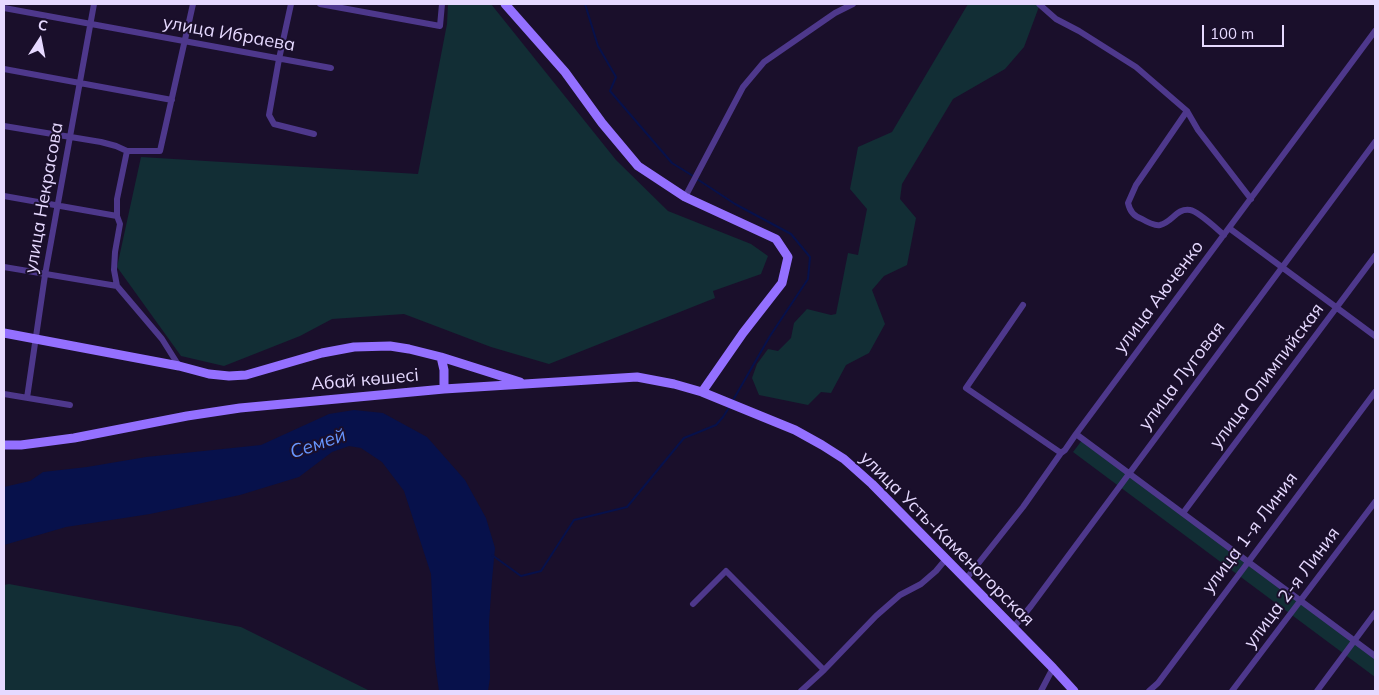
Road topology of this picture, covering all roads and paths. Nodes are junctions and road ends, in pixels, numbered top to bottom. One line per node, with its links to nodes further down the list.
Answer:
1 (94, 4): 10 (street, улица Некрасова)
2 (193, 4): 12 (street)
3 (291, 4): 13 (street)
4 (320, 4): 5 (street)
5 (442, 4)
6 (504, 4): 25 (main road)
7 (854, 4): 25 (street)
8 (1039, 4): 18 (street)
9 (4, 8): 10 (street, улица Ибраева)
10 (91, 24): 12 (street, улица Ибраева); 16 (street, улица Некрасова)
11 (1375, 31): 26 (street, улица Аюченко)
12 (185, 40): 13 (street, улица Ибраева); 17 (street)
13 (279, 58): 14 (street, улица Ибраева); 20 (street)
14 (331, 68)
15 (4, 69): 16 (street)
16 (80, 82): 17 (street); 21 (street, улица Некрасова)
17 (172, 100): 23 (street)
18 (1187, 111): 26 (street); 30 (street)
19 (4, 126): 21 (street)
20 (314, 134)
21 (70, 136): 23 (street); 27 (street, улица Некрасова)
22 (1375, 142): 32 (street, улица Луговая)
23 (127, 151): 28 (street)
24 (4, 196): 27 (street)
25 (686, 197): 45 (main road)
26 (1251, 199): 29 (street, улица Аюченко)
27 (58, 206): 28 (street); 34 (street, улица Некрасова)
28 (117, 216): 35 (street)
29 (1229, 228): 30 (street, улица Аюченко); 32 (street)
30 (1224, 235): 51 (street, улица Аюченко)
31 (1375, 256): 37 (street, улица Олимпийская)
32 (1282, 267): 37 (street); 54 (street, улица Луговая)
33 (4, 268): 34 (street)
34 (45, 275): 35 (street); 40 (street, улица Некрасова)
35 (117, 286): 42 (street)
36 (1023, 305): 53 (street)
37 (1337, 308): 39 (street); 56 (street, улица Олимпийская)
38 (4, 333): 40 (main road)
39 (1375, 336)
40 (35, 338): 42 (main road); 48 (street, улица Некрасова)
41 (441, 358): 42 (main road); 43 (main road); 44 (main road)
42 (179, 366)
43 (525, 384): 44 (main road, Абай көшесі); 45 (main road, Абай көшесі)
44 (444, 389): 52 (main road, Абай көшесі)
45 (702, 392): 50 (main road, Абай көшесі)
46 (1375, 392): 58 (street, улица 1-я Линия)
47 (4, 394): 48 (street)
48 (27, 398): 49 (street)
49 (70, 405)
50 (733, 406): 57 (main road, улица Усть-Каменогорская)
51 (1076, 434): 53 (street, улица Аюченко); 54 (street)
52 (4, 445)
53 (1061, 453): 59 (street, улица Аюченко)
54 (1128, 473): 56 (street); 63 (street, улица Луговая)
55 (1375, 502): 60 (street, улица 2-я Линия)
56 (1183, 513): 58 (street)
57 (946, 559): 59 (main road, улица Усть-Каменогорская); 67 (street)
58 (1248, 561): 60 (street); 71 (street, улица 1-я Линия)
59 (966, 580): 63 (main road, улица Усть-Каменогорская)
60 (1301, 601): 64 (street); 72 (street, улица 2-я Линия)
61 (693, 604): 67 (street)
62 (1375, 613): 64 (street)
63 (1013, 628): 66 (main road, улица Усть-Каменогорская)
64 (1355, 641): 65 (street); 73 (street)
65 (1375, 656)
66 (1053, 668): 69 (street); 70 (main road, улица Усть-Каменогорская)
67 (824, 670): 68 (street)
68 (801, 691)
69 (1041, 691)
70 (1074, 691)
71 (1149, 691)
72 (1232, 691)
73 (1317, 691)

